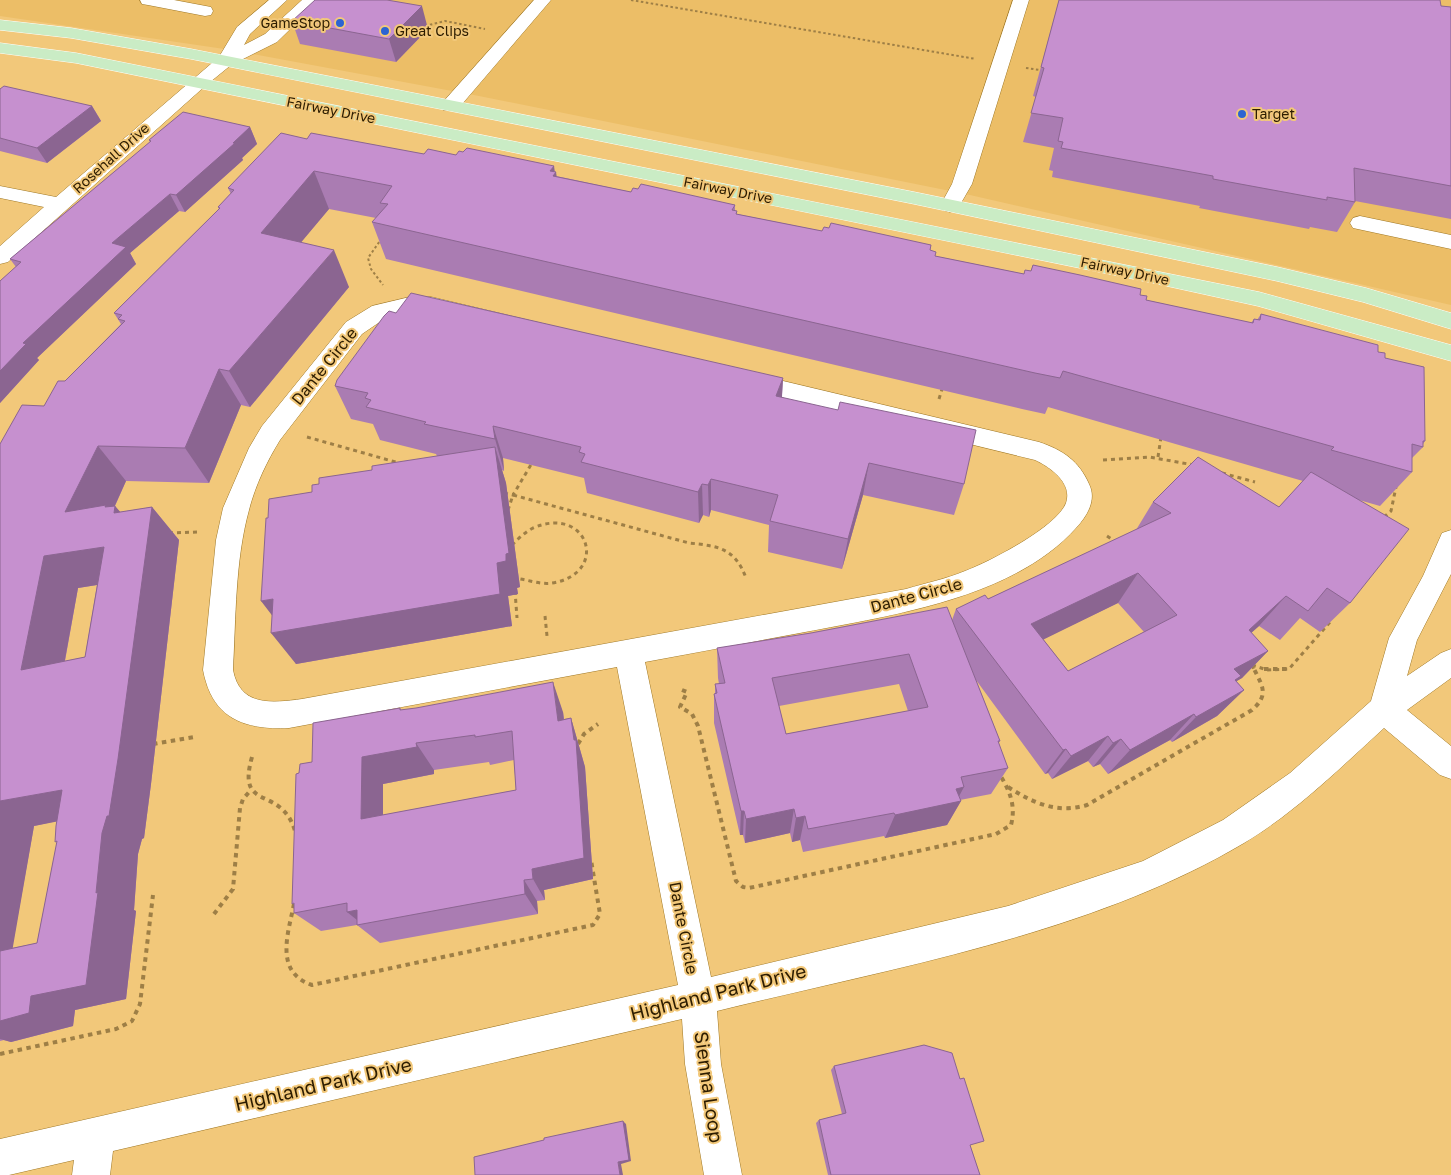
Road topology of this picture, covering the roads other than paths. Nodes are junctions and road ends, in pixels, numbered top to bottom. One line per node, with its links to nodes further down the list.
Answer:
1 (148, 0): 6 (street)
2 (279, 0): 9 (street)
3 (312, 0): 9 (street)
4 (543, 0): 11 (street)
5 (1021, 0): 15 (street)
6 (204, 11)
7 (0, 25): 9 (main road, Fairway Drive)
8 (0, 48): 10 (main road, Fairway Drive)
9 (225, 61): 10 (street, Rosehall Drive); 11 (main road, Fairway Drive)
10 (198, 83): 12 (main road, Fairway Drive); 14 (street, Rosehall Drive)
11 (450, 106): 15 (main road, Fairway Drive)
12 (584, 161): 15 (main road); 20 (main road, Fairway Drive)
13 (0, 192): 14 (street)
14 (59, 204): 18 (street, Rosehall Drive)
15 (950, 206): 19 (main road, Fairway Drive)
16 (1360, 223): 17 (street)
17 (1451, 242)
18 (0, 257)
19 (1451, 321)
20 (1451, 353)
21 (1451, 541): 24 (street)
22 (629, 653): 22 (street, Dante Circle); 26 (street, Dante Circle)
23 (1451, 662): 24 (street, Highland Park Drive)
24 (1384, 709): 25 (street); 26 (street, Highland Park Drive)
25 (1451, 765)
26 (698, 998): 27 (street, Highland Park Drive); 30 (street, Sienna Loop)
27 (96, 1136): 28 (street, Highland Park Drive); 29 (street)
28 (0, 1158)
29 (91, 1175)
30 (723, 1175)

